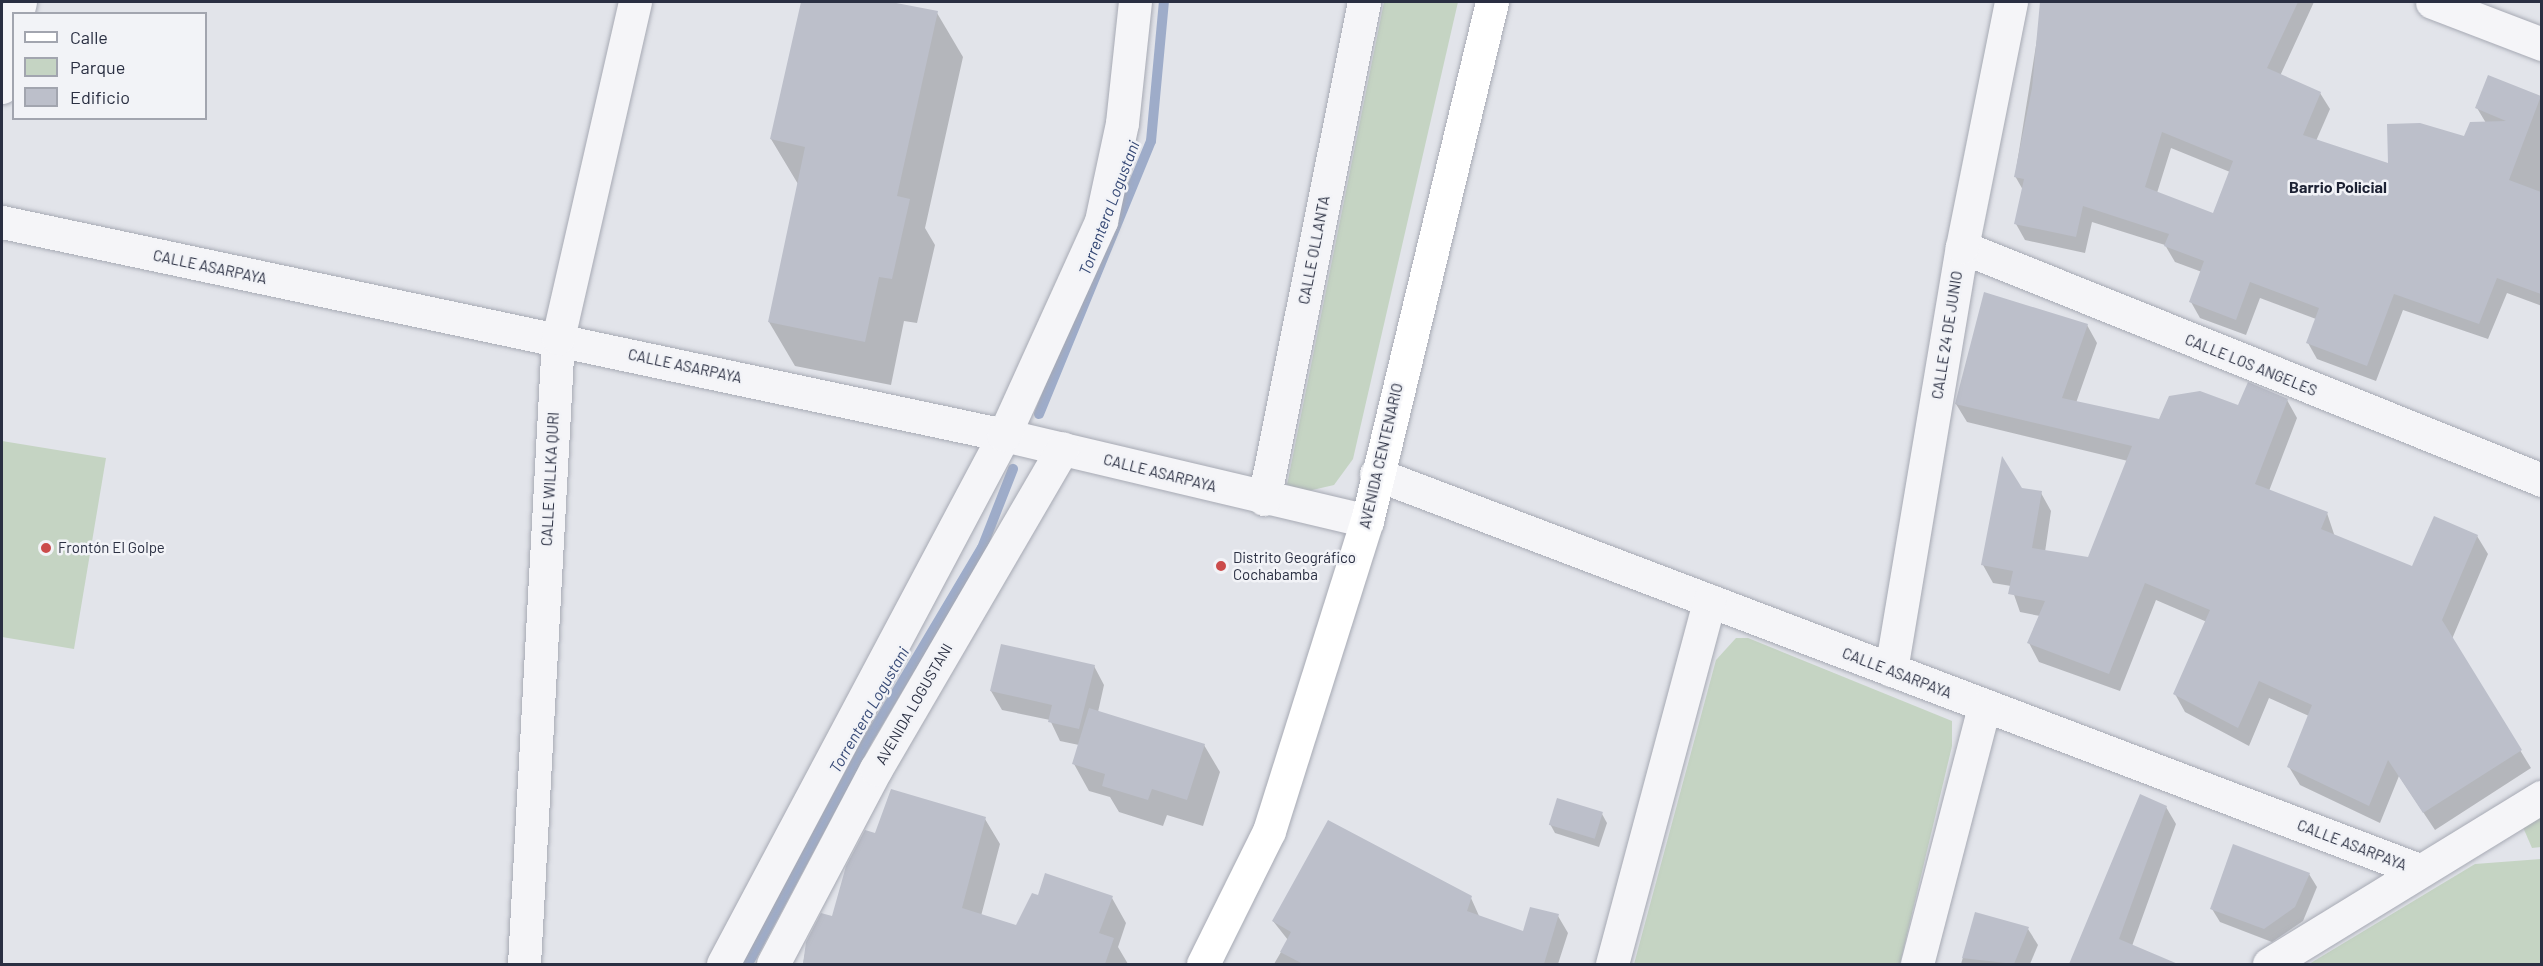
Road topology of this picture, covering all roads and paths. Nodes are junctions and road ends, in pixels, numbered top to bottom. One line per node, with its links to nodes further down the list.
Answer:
1 (635, 2): 12 (street, CALLE WILLKA QURI)
2 (1135, 2): 13 (street)
3 (1364, 2): 17 (street, CALLE OLLANTA)
4 (1492, 2): 15 (main road, AVENIDA CENTENARIO)
5 (2011, 2): 11 (street, CALLE 24 DE JUNIO)
6 (2432, 2): 8 (street)
7 (12, 40): 9 (street)
8 (2541, 44)
9 (2, 87)
10 (2, 222): 12 (street, CALLE ASARPAYA)
11 (1962, 247): 16 (street, CALLE LOS ANGELES); 20 (street, CALLE 24 DE JUNIO)
12 (558, 338): 13 (street, CALLE ASARPAYA); 24 (street, CALLE WILLKA QURI)
13 (1004, 435): 14 (street, CALLE ASARPAYA); 25 (street)
14 (1063, 448): 17 (street, CALLE ASARPAYA); 26 (street, AVENIDA LOGUSTANI)
15 (1376, 474): 18 (main road, AVENIDA CENTENARIO); 19 (street, CALLE ASARPAYA)
16 (2541, 480)
17 (1264, 499): 18 (street, CALLE ASARPAYA)
18 (1367, 521): 27 (main road, AVENIDA CENTENARIO)
19 (1710, 601): 20 (street, CALLE ASARPAYA); 28 (street)
20 (1891, 670): 21 (street, CALLE ASARPAYA)
21 (1984, 707): 23 (street, CALLE ASARPAYA); 29 (street)
22 (2541, 797): 23 (street)
23 (2419, 870): 30 (street)
24 (524, 964)
25 (723, 964)
26 (773, 964)
27 (1203, 964)
28 (1612, 964)
29 (1917, 964)
30 (2269, 964)

